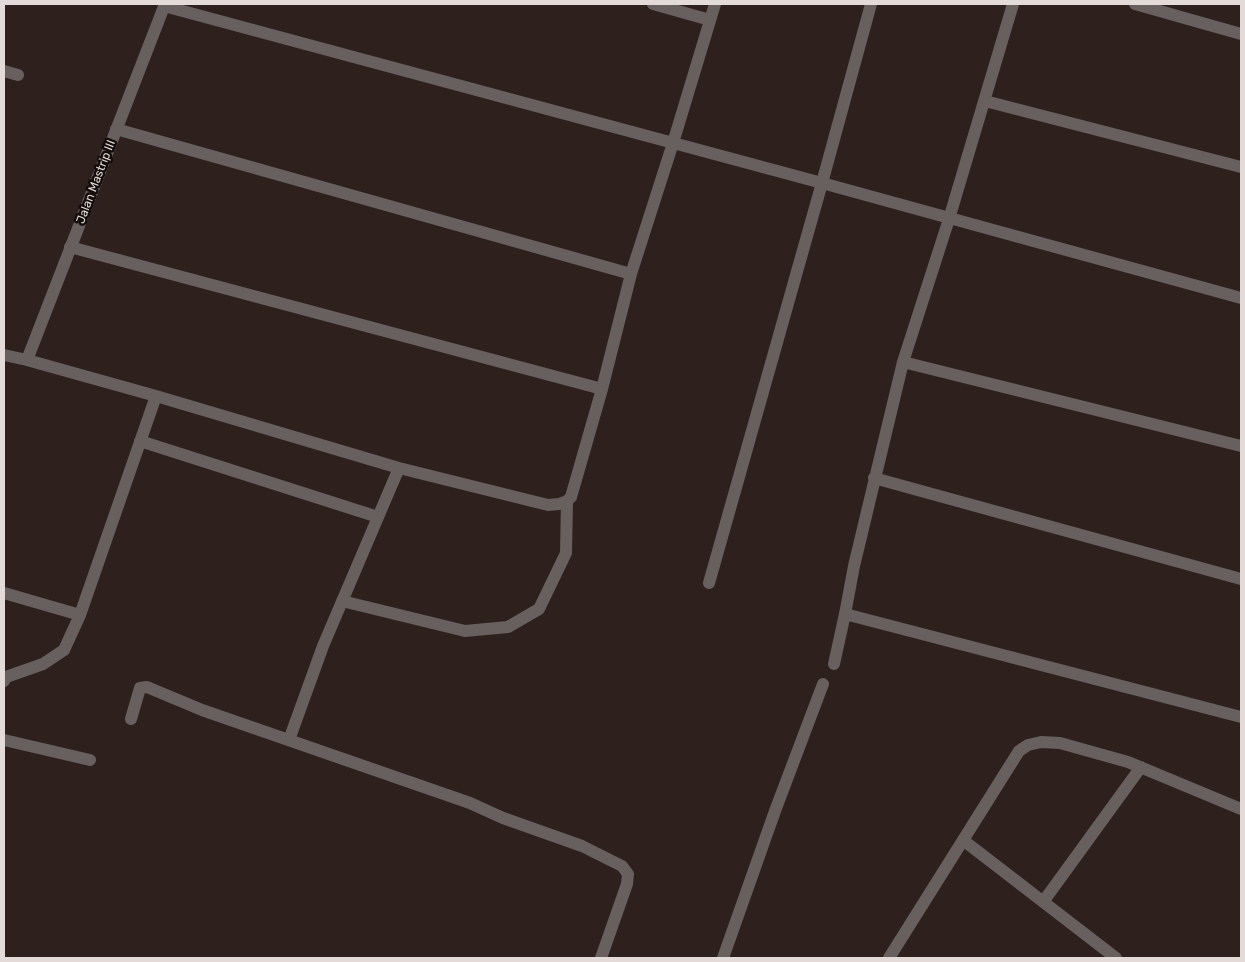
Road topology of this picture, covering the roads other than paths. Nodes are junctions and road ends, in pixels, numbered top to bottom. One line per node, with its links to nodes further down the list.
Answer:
1 (653, 4): 7 (street)
2 (715, 4): 7 (street)
3 (870, 4): 15 (street)
4 (1013, 4): 11 (street)
5 (1135, 4): 8 (street)
6 (165, 5): 12 (street, Jalan Mastrip III); 13 (street)
7 (710, 20): 13 (street)
8 (1241, 34)
9 (4, 71): 10 (street)
10 (18, 75)
11 (985, 101): 14 (street); 16 (street)
12 (116, 129): 17 (street, Jalan Mastrip III); 18 (street)
13 (673, 143): 15 (street); 18 (street)
14 (1241, 167)
15 (822, 183): 16 (street); 32 (street)
16 (949, 219): 19 (street); 22 (street)
17 (70, 247): 21 (street, Jalan Mastrip III); 23 (street)
18 (631, 274): 23 (street)
19 (1241, 298)
20 (4, 356): 21 (street)
21 (27, 360): 24 (street)
22 (903, 362): 26 (street); 28 (street)
23 (602, 389): 29 (street)
24 (156, 396): 25 (street); 27 (street)
25 (140, 441): 30 (street); 36 (street)
26 (1241, 446)
27 (399, 468): 29 (street); 30 (street)
28 (874, 478): 31 (street); 35 (street)
29 (567, 501): 34 (street)
30 (378, 517): 34 (street)
31 (1241, 579)
32 (709, 582)
33 (4, 593): 36 (street)
34 (342, 601): 43 (street)
35 (845, 614): 37 (street); 40 (street)
36 (80, 615): 38 (street)
37 (834, 664)
38 (4, 681)
39 (823, 684): 50 (street)
40 (1241, 717)
41 (130, 719): 43 (street)
42 (4, 740): 44 (street)
43 (289, 740): 49 (street)
44 (90, 760)
45 (1141, 767): 46 (street); 47 (street); 48 (street)
46 (1241, 809)
47 (963, 840): 48 (street); 51 (street)
48 (1043, 902): 52 (street)
49 (601, 958)
50 (723, 958)
51 (889, 958)
52 (1116, 958)

